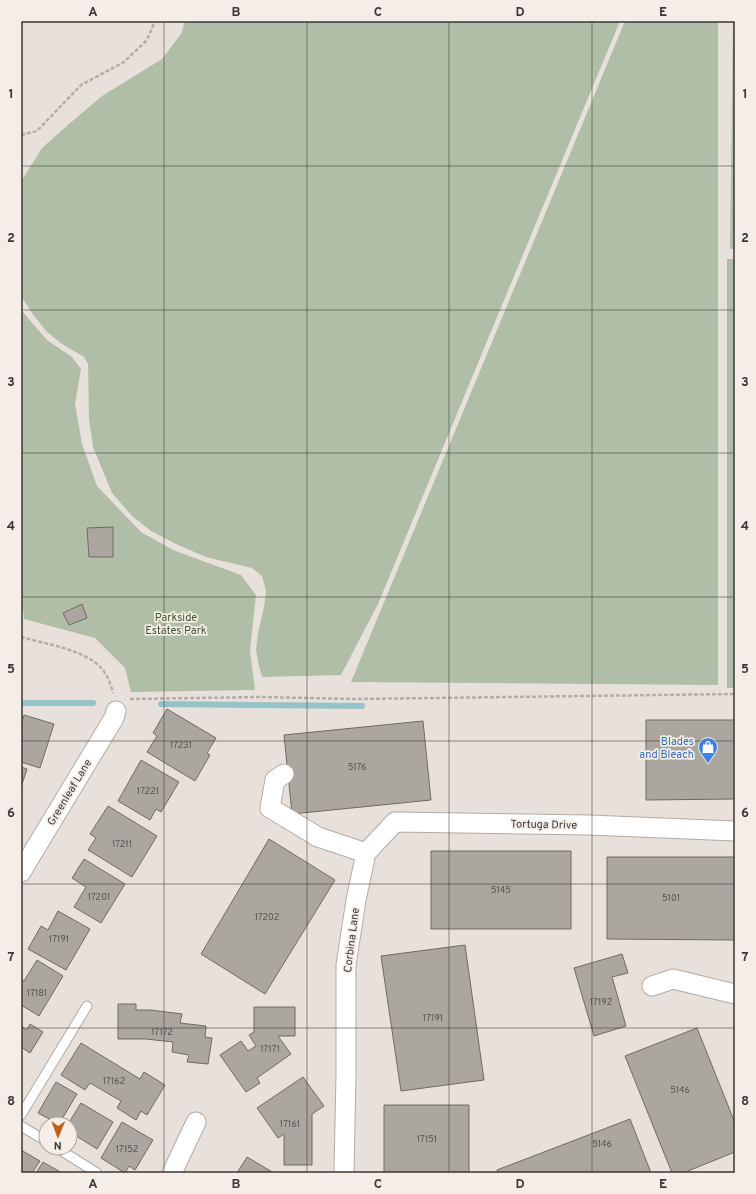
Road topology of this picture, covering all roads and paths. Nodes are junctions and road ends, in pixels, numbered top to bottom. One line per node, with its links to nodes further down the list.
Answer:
1 (155, 21): 2 (path)
2 (21, 136)
3 (21, 637): 5 (path)
4 (735, 694): 5 (path)
5 (115, 705): 9 (street, Greenleaf Lane)
6 (284, 774): 8 (street)
7 (735, 831): 8 (street, Tortuga Drive)
8 (366, 853): 20 (street, Corbina Lane)
9 (21, 872)
10 (652, 986): 11 (street)
11 (735, 994)
12 (87, 1006): 13 (lane)
13 (21, 1115)
14 (196, 1122): 19 (street)
15 (21, 1126): 16 (lane)
16 (38, 1136)
17 (70, 1156): 18 (lane)
18 (97, 1173)
19 (172, 1173)
20 (344, 1173)

